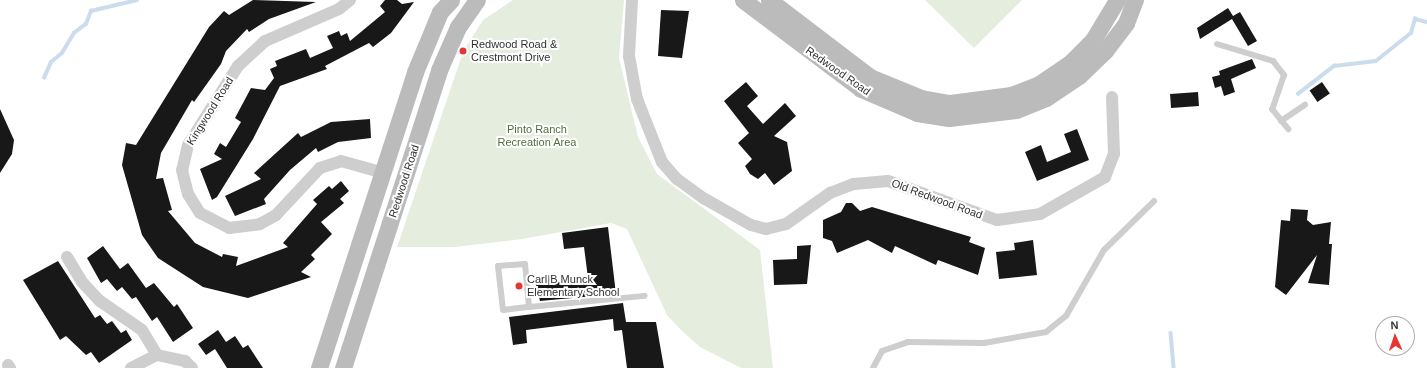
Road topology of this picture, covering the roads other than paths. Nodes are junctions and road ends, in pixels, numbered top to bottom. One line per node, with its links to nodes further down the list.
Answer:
1 (350, 0): 14 (street, Kingwood Road)
2 (450, 0): 8 (street); 14 (main road, Redwood Road)
3 (632, 0): 10 (street, Old Redwood Road)
4 (743, 0): 7 (main road, Redwood Road)
5 (769, 0): 6 (main road, Redwood Road)
6 (1117, 0)
7 (1135, 0)
8 (473, 6): 23 (main road, Redwood Road)
9 (1217, 44): 12 (lane)
10 (1112, 97)
11 (1305, 106): 12 (lane)
12 (1280, 121): 13 (lane)
13 (1288, 129)
14 (384, 173): 22 (main road, Redwood Road)
15 (1154, 200): 24 (lane)
16 (66, 257): 19 (street)
17 (644, 296): 18 (lane)
18 (529, 307): 18 (lane)
19 (157, 355): 20 (street); 21 (street)
20 (131, 368)
21 (192, 368)
22 (319, 368)
23 (342, 368)
24 (873, 368)

